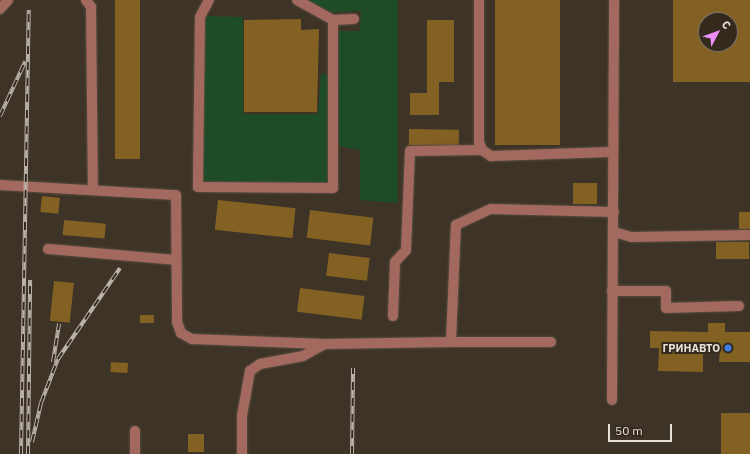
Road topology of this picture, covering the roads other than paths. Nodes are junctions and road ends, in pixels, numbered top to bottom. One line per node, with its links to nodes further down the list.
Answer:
1 (8, 0): 7 (street)
2 (86, 0): 13 (street)
3 (209, 0): 9 (street)
4 (298, 0): 9 (street)
5 (479, 0): 10 (street)
6 (614, 0): 11 (street)
7 (0, 9)
8 (354, 19): 9 (street)
9 (333, 20)
10 (482, 150): 11 (street); 21 (street)
11 (612, 152): 14 (street)
12 (0, 185): 13 (street)
13 (93, 190): 18 (street)
14 (614, 212): 15 (street); 22 (street)
15 (614, 232): 16 (street); 19 (street)
16 (750, 234)
17 (48, 249): 18 (street)
18 (176, 260): 24 (street)
19 (612, 291): 20 (street); 25 (street)
20 (739, 306)
21 (393, 316)
22 (451, 342): 23 (street); 24 (street)
23 (551, 342)
24 (325, 344): 28 (street)
25 (612, 400)
26 (135, 431): 27 (street)
27 (135, 454)
28 (242, 454)

